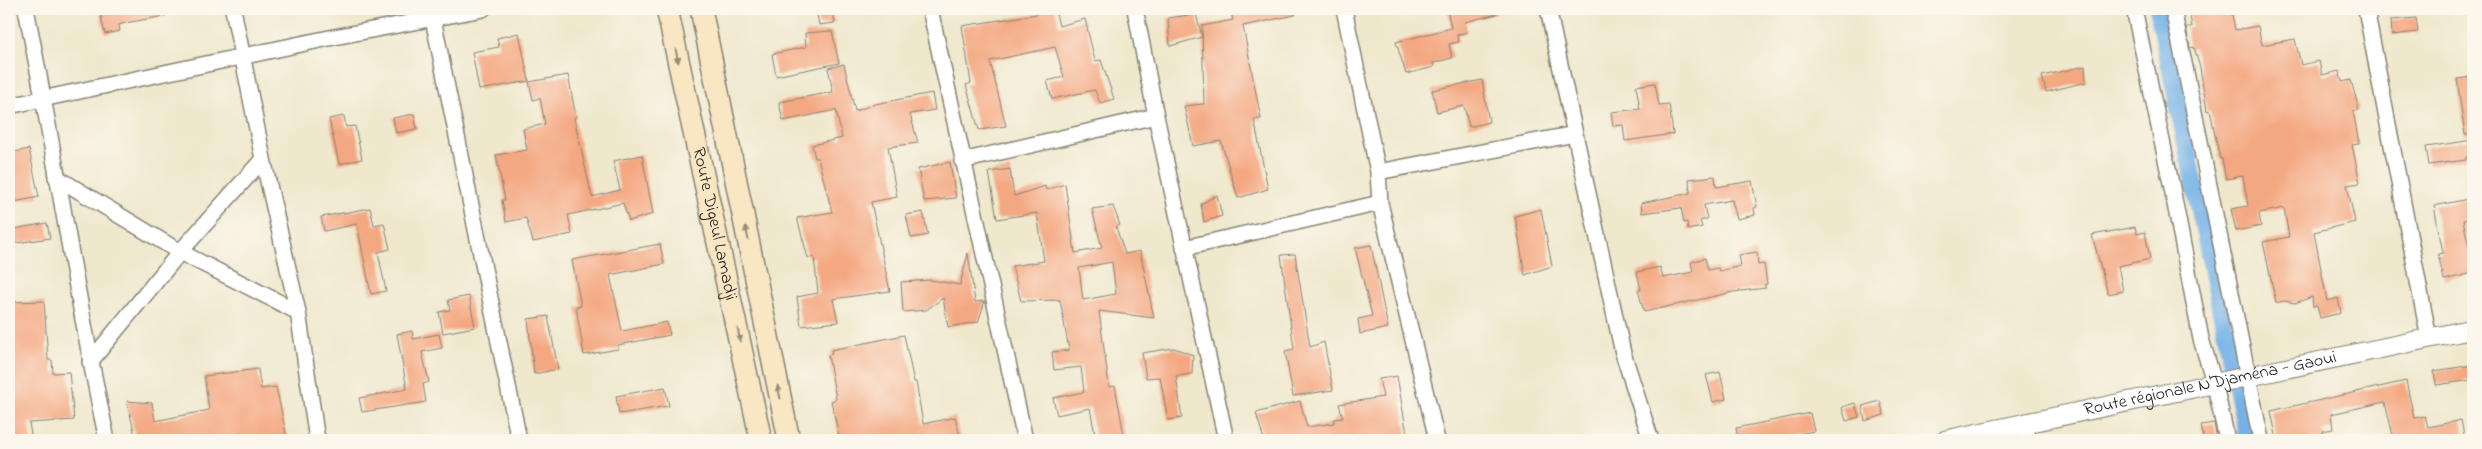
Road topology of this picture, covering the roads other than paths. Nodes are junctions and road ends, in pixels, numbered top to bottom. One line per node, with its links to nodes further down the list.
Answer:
1 (26, 9): 15 (street)
2 (233, 9): 14 (street)
3 (482, 9): 13 (street)
4 (667, 9): 36 (main road, Route Digeul Lamadji, one-way to 36)
5 (701, 9): 37 (main road, Route Digeul Lamadji, one-way to 5)
6 (930, 9): 20 (street)
7 (1135, 9): 17 (street)
8 (1344, 9): 21 (street)
9 (1548, 9): 18 (street)
10 (2134, 9): 31 (street)
11 (2173, 9): 30 (street)
12 (2366, 9): 28 (street)
13 (432, 13): 14 (street); 35 (street)
14 (244, 56): 15 (street); 19 (street)
15 (44, 98): 16 (street); 22 (street)
16 (9, 106)
17 (1156, 116): 20 (street); 24 (street)
18 (1575, 134): 21 (street); 41 (street)
19 (263, 159): 25 (street); 26 (street)
20 (962, 161): 38 (street)
21 (1378, 172): 23 (street)
22 (56, 178): 25 (street); 29 (street)
23 (1380, 202): 24 (street); 40 (street)
24 (1184, 248): 39 (street)
25 (180, 252): 26 (street); 29 (street)
26 (298, 312): 34 (street)
27 (2473, 329): 28 (street, Route régionale N'Djaména - Gaoui)
28 (2429, 339): 30 (street, Route régionale N'Djaména - Gaoui)
29 (90, 362): 33 (street)
30 (2247, 378): 31 (street, Route régionale N'Djaména - Gaoui); 44 (street)
31 (2219, 384): 32 (street, Route régionale N'Djaména - Gaoui); 43 (street)
32 (2026, 432): 42 (street, Route régionale N'Djaména - Gaoui)
33 (107, 440)
34 (318, 440)
35 (519, 440)
36 (761, 440)
37 (789, 440)
38 (1024, 440)
39 (1226, 440)
40 (1437, 440)
41 (1651, 440)
42 (1946, 440)
43 (2227, 440)
44 (2261, 440)

